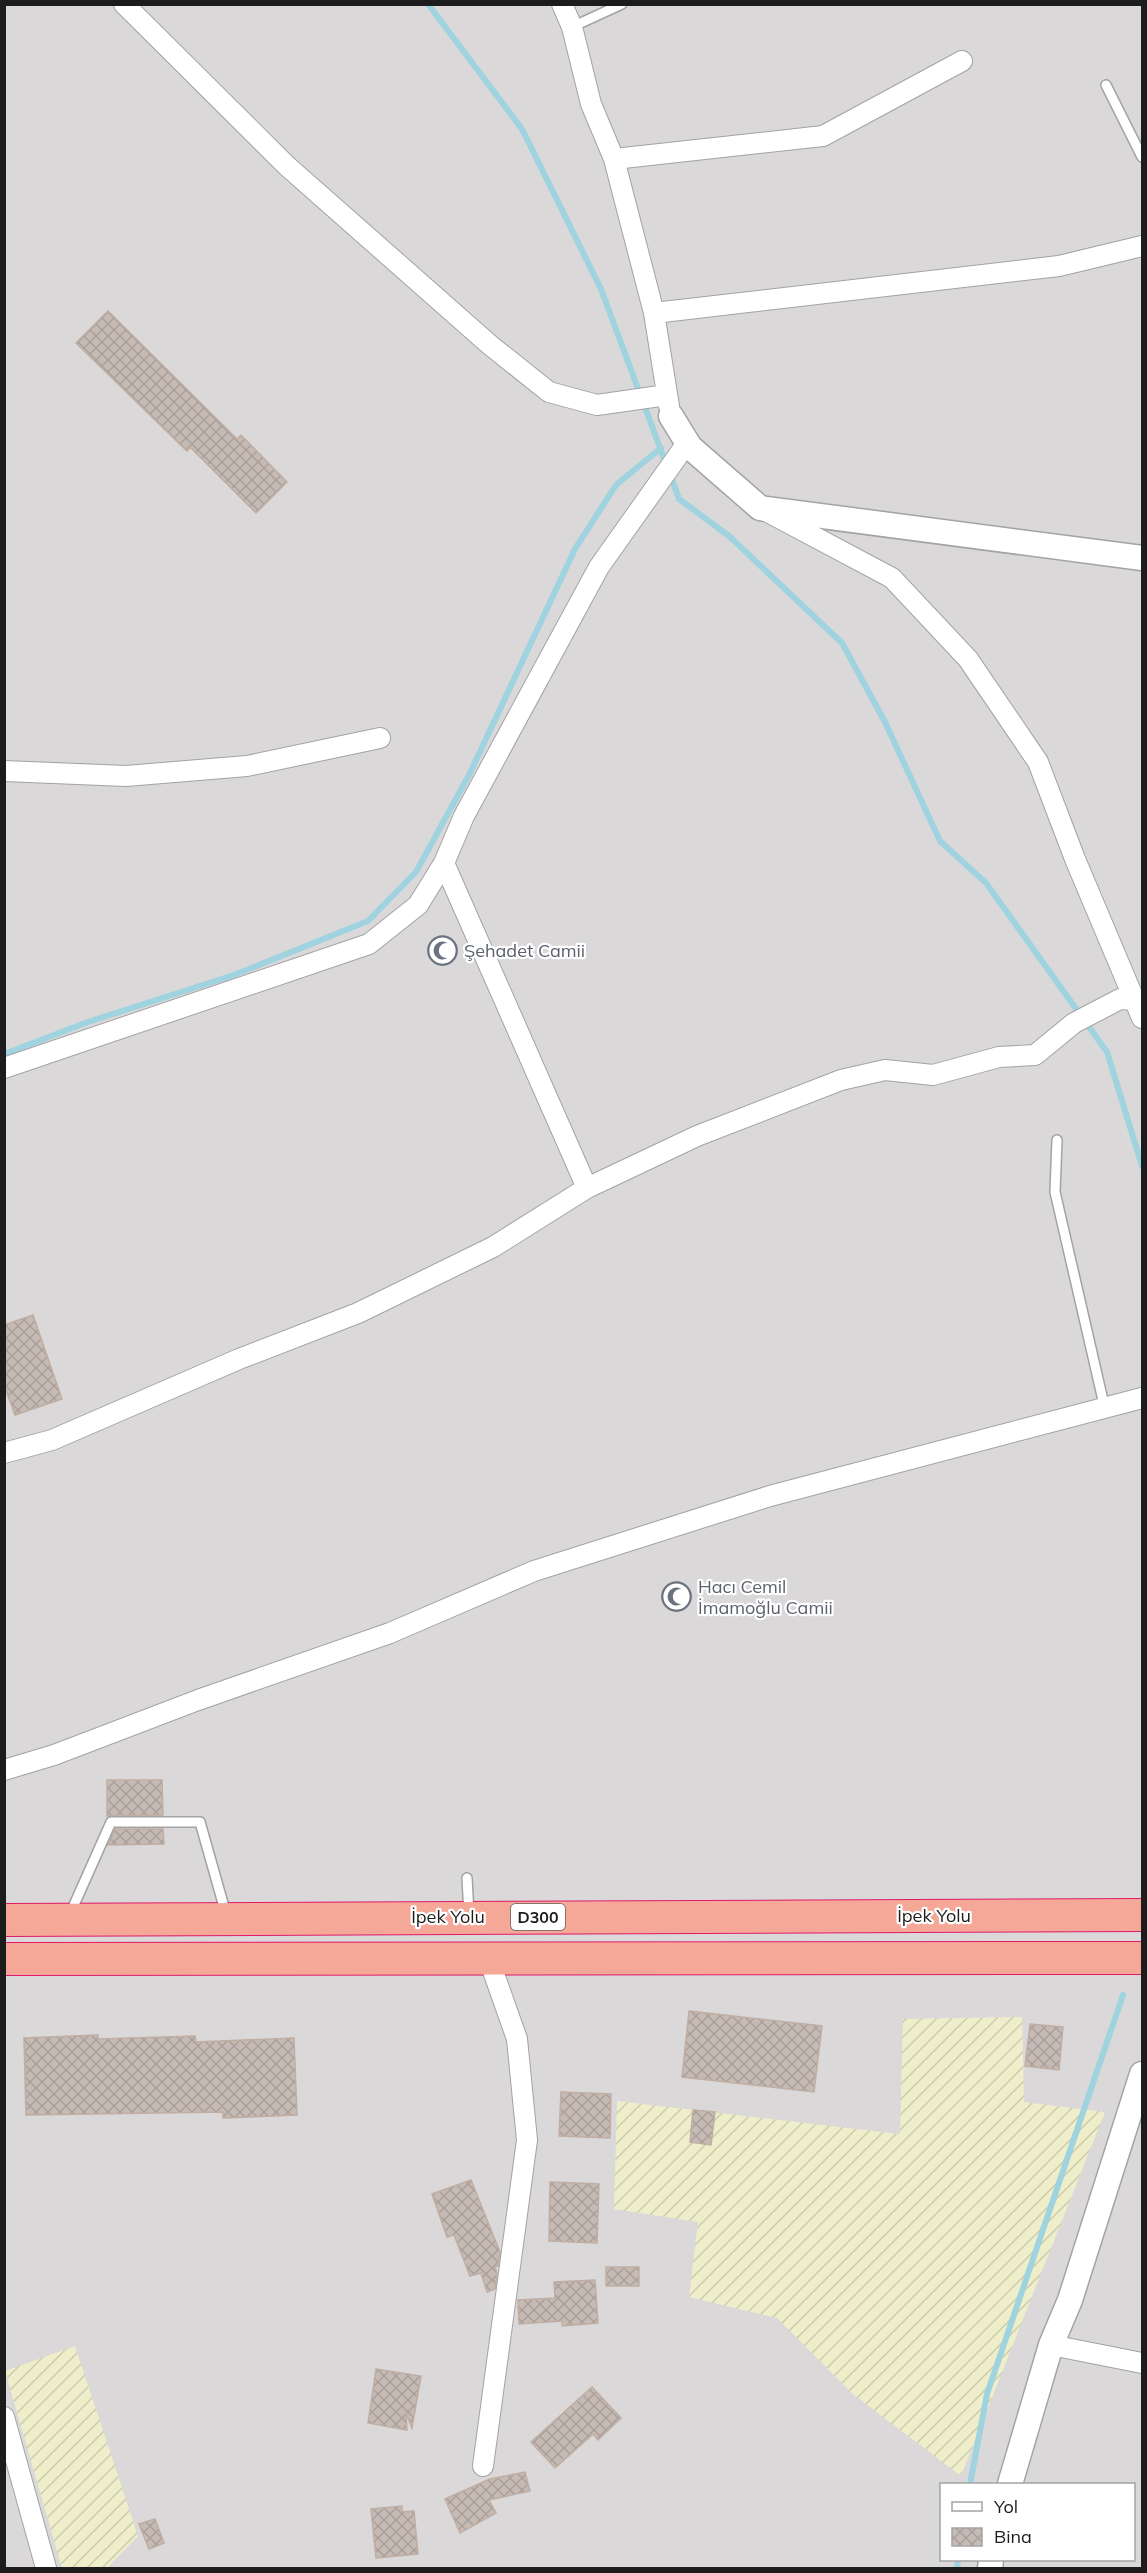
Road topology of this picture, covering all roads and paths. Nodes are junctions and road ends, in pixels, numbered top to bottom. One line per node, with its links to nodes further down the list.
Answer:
1 (124, 4): 11 (street)
2 (562, 4): 4 (street)
3 (622, 4): 4 (lane)
4 (572, 27): 8 (street)
5 (962, 61): 8 (street)
6 (1106, 85): 7 (lane)
7 (1143, 158)
8 (614, 159): 10 (street)
9 (1143, 246): 10 (street)
10 (654, 313): 11 (street)
11 (663, 403): 12 (street)
12 (686, 448): 13 (street); 17 (street)
13 (760, 508): 14 (street); 18 (street)
14 (1143, 558)
15 (380, 738): 16 (street)
16 (4, 771)
17 (444, 863): 19 (street); 21 (street)
18 (1140, 1005): 21 (street)
19 (4, 1068)
20 (1057, 1140): 23 (lane)
21 (587, 1188): 24 (street)
22 (1143, 1398): 23 (street)
23 (1105, 1409): 25 (street)
24 (4, 1453)
25 (4, 1770)
26 (467, 1878): 28 (lane)
27 (1143, 1916): 28 (highway, İpek Yolu / D300)
28 (469, 1917): 29 (highway, İpek Yolu / D300)
29 (228, 1919): 31 (highway, İpek Yolu / D300); 31 (lane)
30 (4, 1920): 31 (highway, İpek Yolu / D300)
31 (68, 1920)
32 (488, 1956): 33 (highway, D300); 34 (highway, D300); 39 (street)
33 (1143, 1958)
34 (4, 1959)
35 (1143, 2074): 36 (street)
36 (1051, 2345): 37 (street); 40 (street)
37 (1143, 2363)
38 (4, 2417): 41 (street)
39 (483, 2466)
40 (1010, 2483)
41 (46, 2568)

